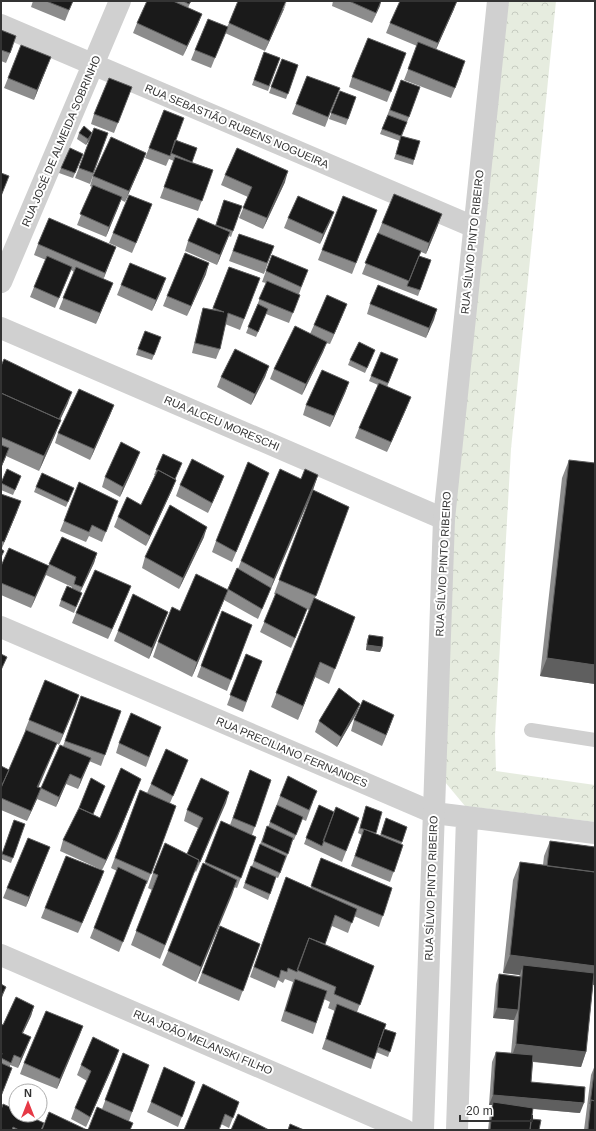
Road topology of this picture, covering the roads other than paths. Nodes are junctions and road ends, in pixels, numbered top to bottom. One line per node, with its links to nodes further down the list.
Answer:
1 (120, 1): 4 (street, RUA JOSÉ DE ALMEIDA SOBRINHO)
2 (498, 1): 5 (street, RUA SÍLVIO PINTO RIBEIRO)
3 (1, 25): 4 (street, RUA SEBASTIÃO RUBENS NOGUEIRA)
4 (93, 64): 5 (street, RUA SEBASTIÃO RUBENS NOGUEIRA); 6 (street, RUA JOSÉ DE ALMEIDA SOBRINHO)
5 (474, 227): 8 (street, RUA SÍLVIO PINTO RIBEIRO)
6 (1, 282)
7 (1, 328): 8 (street, RUA ALCEU MORESCHI)
8 (444, 518): 12 (street, RUA SÍLVIO PINTO RIBEIRO)
9 (1, 627): 12 (street, RUA PRECILIANO FERNANDES)
10 (532, 730): 11 (lane)
11 (595, 740)
12 (434, 813): 13 (street, RUA PRECILIANO FERNANDES); 17 (street, RUA SÍLVIO PINTO RIBEIRO)
13 (467, 818): 14 (street, RUA PRECILIANO FERNANDES); 18 (street)
14 (595, 833)
15 (1, 954): 16 (street, RUA JOÃO MELANSKI FILHO)
16 (405, 1130)
17 (423, 1130)
18 (457, 1130)

